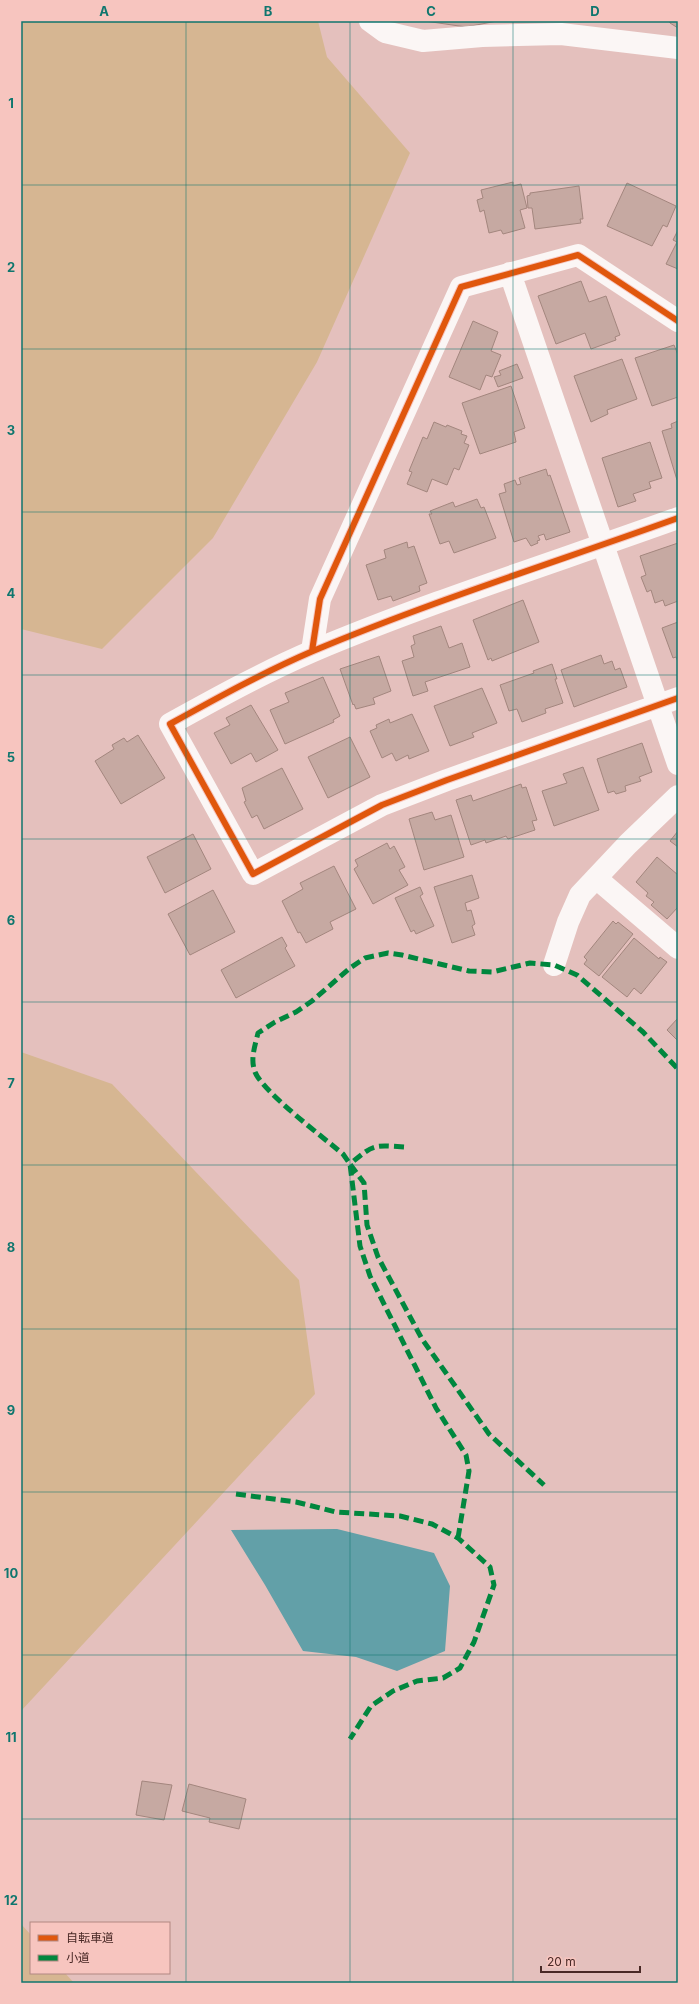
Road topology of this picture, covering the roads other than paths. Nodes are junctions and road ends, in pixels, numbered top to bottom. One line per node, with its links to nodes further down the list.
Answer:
1 (370, 21): 2 (street)
2 (563, 28): 3 (street)
3 (678, 48)
4 (510, 274): 5 (street); 7 (street); 8 (street)
5 (678, 320)
6 (678, 518): 7 (street)
7 (603, 545): 8 (street); 10 (street)
8 (312, 651): 10 (street)
9 (678, 698): 10 (street)
10 (658, 705): 11 (street)
11 (678, 764)
12 (678, 796): 13 (street)
13 (596, 878): 14 (street); 15 (street)
14 (678, 948)
15 (554, 965)

